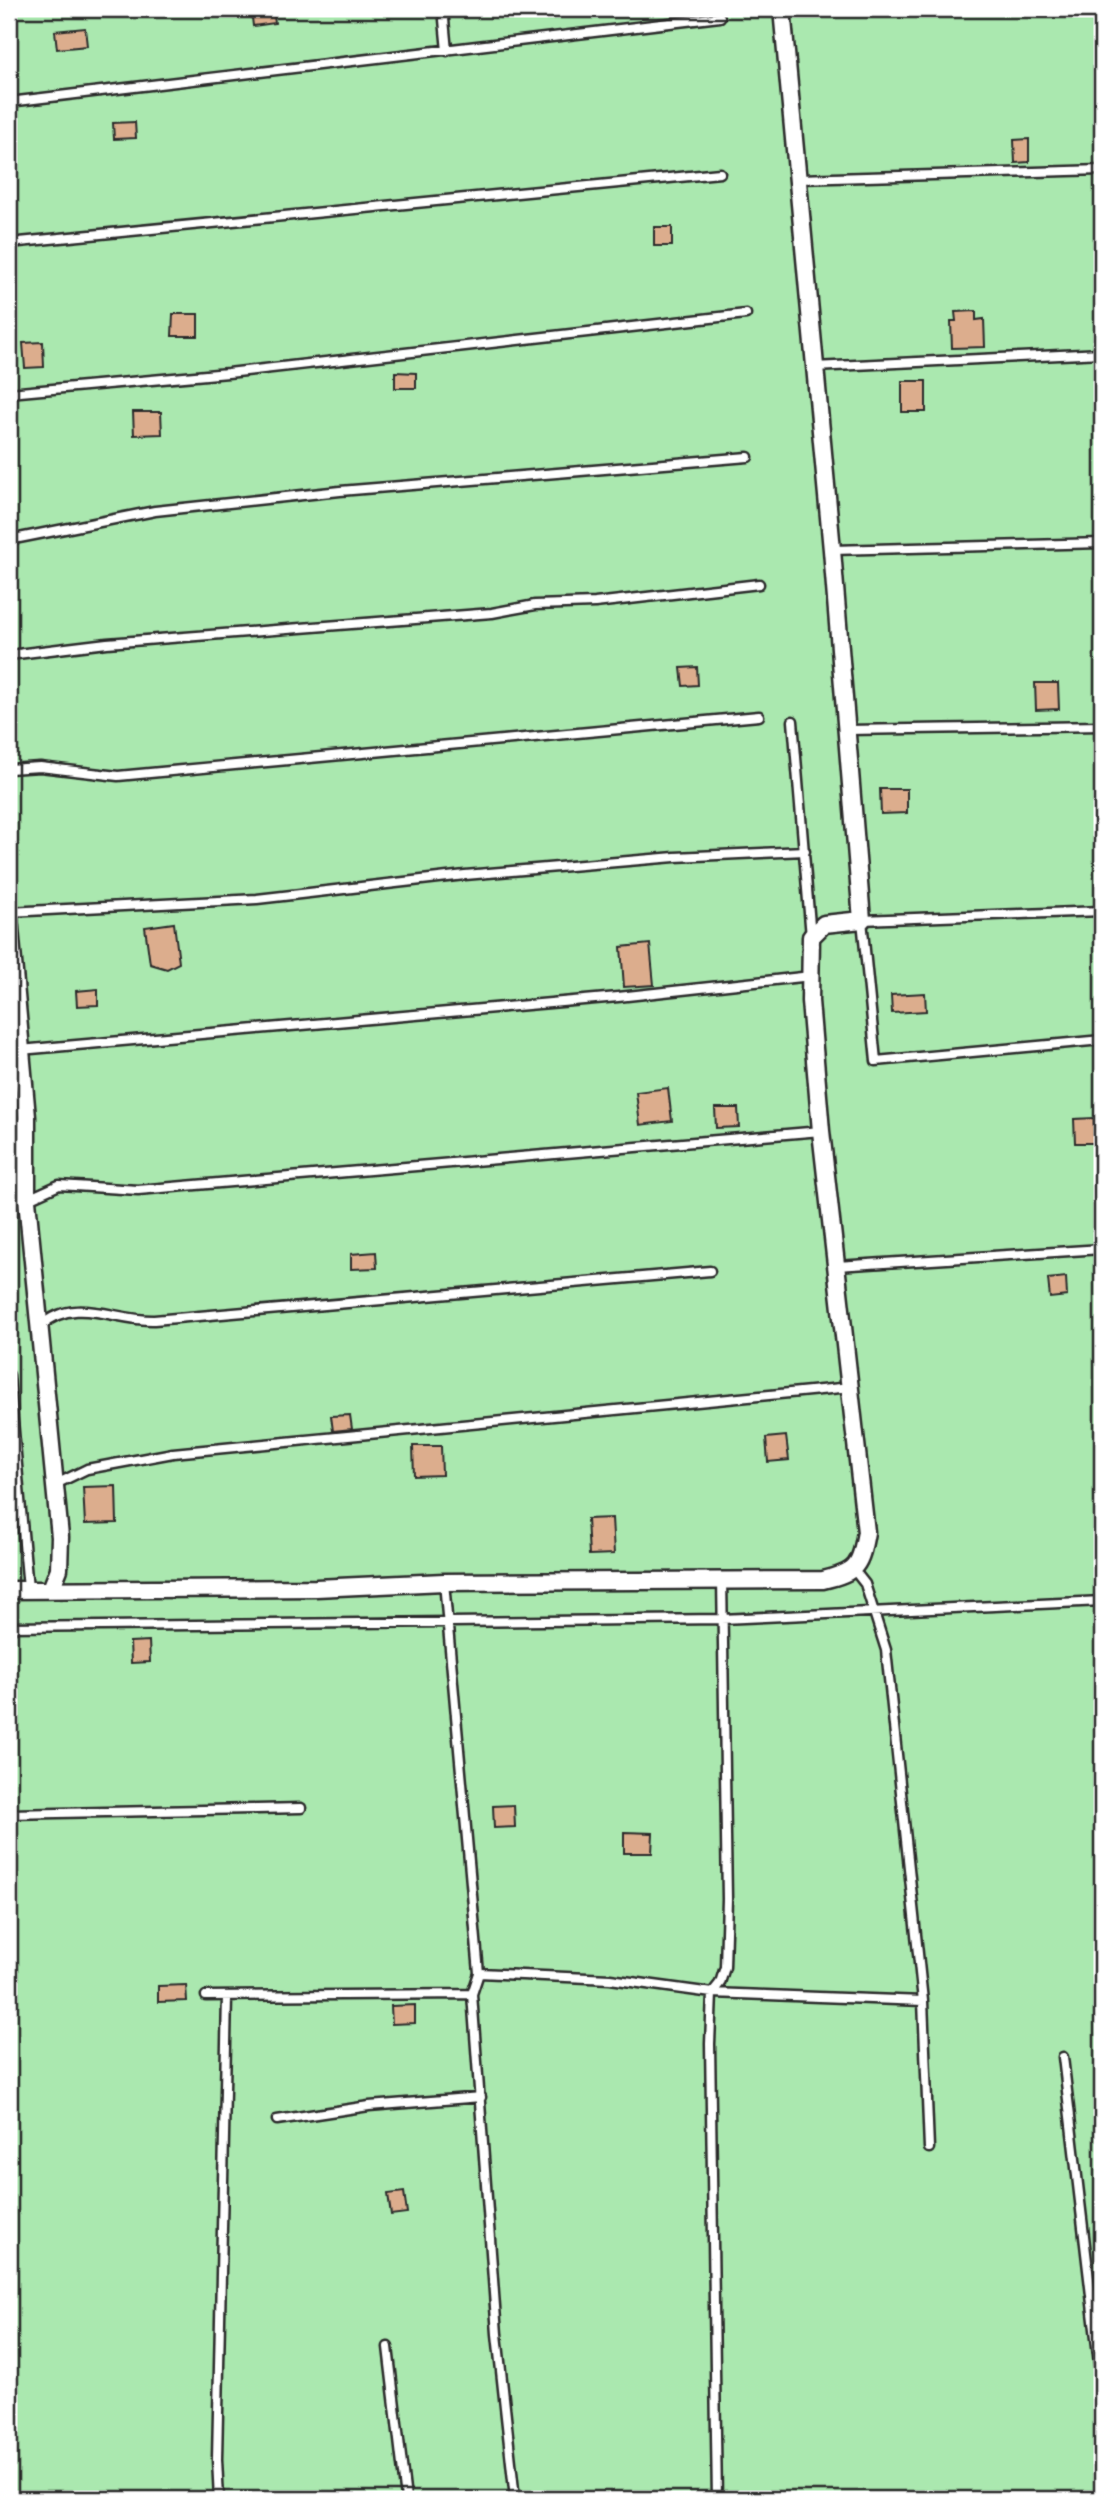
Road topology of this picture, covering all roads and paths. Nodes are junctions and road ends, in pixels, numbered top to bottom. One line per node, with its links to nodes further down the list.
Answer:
1 (443, 9): 4 (lane)
2 (782, 9): 8 (street)
3 (720, 17): 4 (lane)
4 (447, 51): 5 (lane)
5 (9, 103)
6 (1102, 170): 8 (lane)
7 (720, 173): 9 (lane)
8 (799, 179): 12 (street)
9 (9, 243)
10 (746, 314): 13 (lane)
11 (1102, 353): 12 (lane)
12 (814, 368): 17 (street)
13 (9, 393)
14 (748, 457): 15 (lane)
15 (9, 540)
16 (1102, 543): 17 (lane)
17 (832, 550): 23 (street)
18 (759, 584): 19 (lane)
19 (9, 655)
20 (759, 716): 24 (lane)
21 (793, 720): 25 (lane)
22 (1102, 726): 23 (lane)
23 (846, 730): 28 (street)
24 (9, 769)
25 (805, 851): 27 (lane); 29 (lane)
26 (1102, 911): 28 (lane)
27 (9, 915): 32 (street)
28 (862, 920): 29 (street); 31 (lane)
29 (811, 937): 30 (street)
30 (811, 976): 32 (lane); 33 (street)
31 (1102, 1040)
32 (20, 1050): 34 (street)
33 (821, 1131): 34 (lane); 36 (street)
34 (27, 1199): 38 (street)
35 (1102, 1249): 36 (lane)
36 (837, 1266): 40 (street)
37 (710, 1271): 38 (lane)
38 (39, 1328): 41 (street)
39 (9, 1375): 45 (lane)
40 (851, 1387): 41 (lane); 42 (street)
41 (54, 1485): 46 (street)
42 (854, 1570): 43 (street); 49 (lane)
43 (722, 1579): 44 (street); 50 (lane)
44 (444, 1582): 46 (street); 51 (lane)
45 (28, 1589): 46 (street); 47 (street)
46 (51, 1589)
47 (9, 1590)
48 (1102, 1601): 49 (lane)
49 (876, 1614): 50 (lane); 60 (lane)
50 (722, 1619): 51 (lane); 56 (lane)
51 (447, 1621): 52 (lane); 55 (lane)
52 (9, 1627)
53 (301, 1808): 54 (lane)
54 (9, 1814)
55 (479, 1973): 56 (lane); 57 (lane)
56 (712, 1993): 60 (lane); 70 (lane)
57 (472, 1994): 59 (lane); 62 (lane)
58 (206, 1996): 59 (lane)
59 (227, 1997): 67 (lane)
60 (923, 2001): 64 (lane)
61 (1063, 2057): 66 (lane)
62 (481, 2097): 63 (lane); 69 (lane)
63 (277, 2120)
64 (929, 2147)
65 (388, 2347): 68 (lane)
66 (1102, 2389)
67 (219, 2499)
68 (406, 2499)
69 (514, 2499)
70 (717, 2499)

